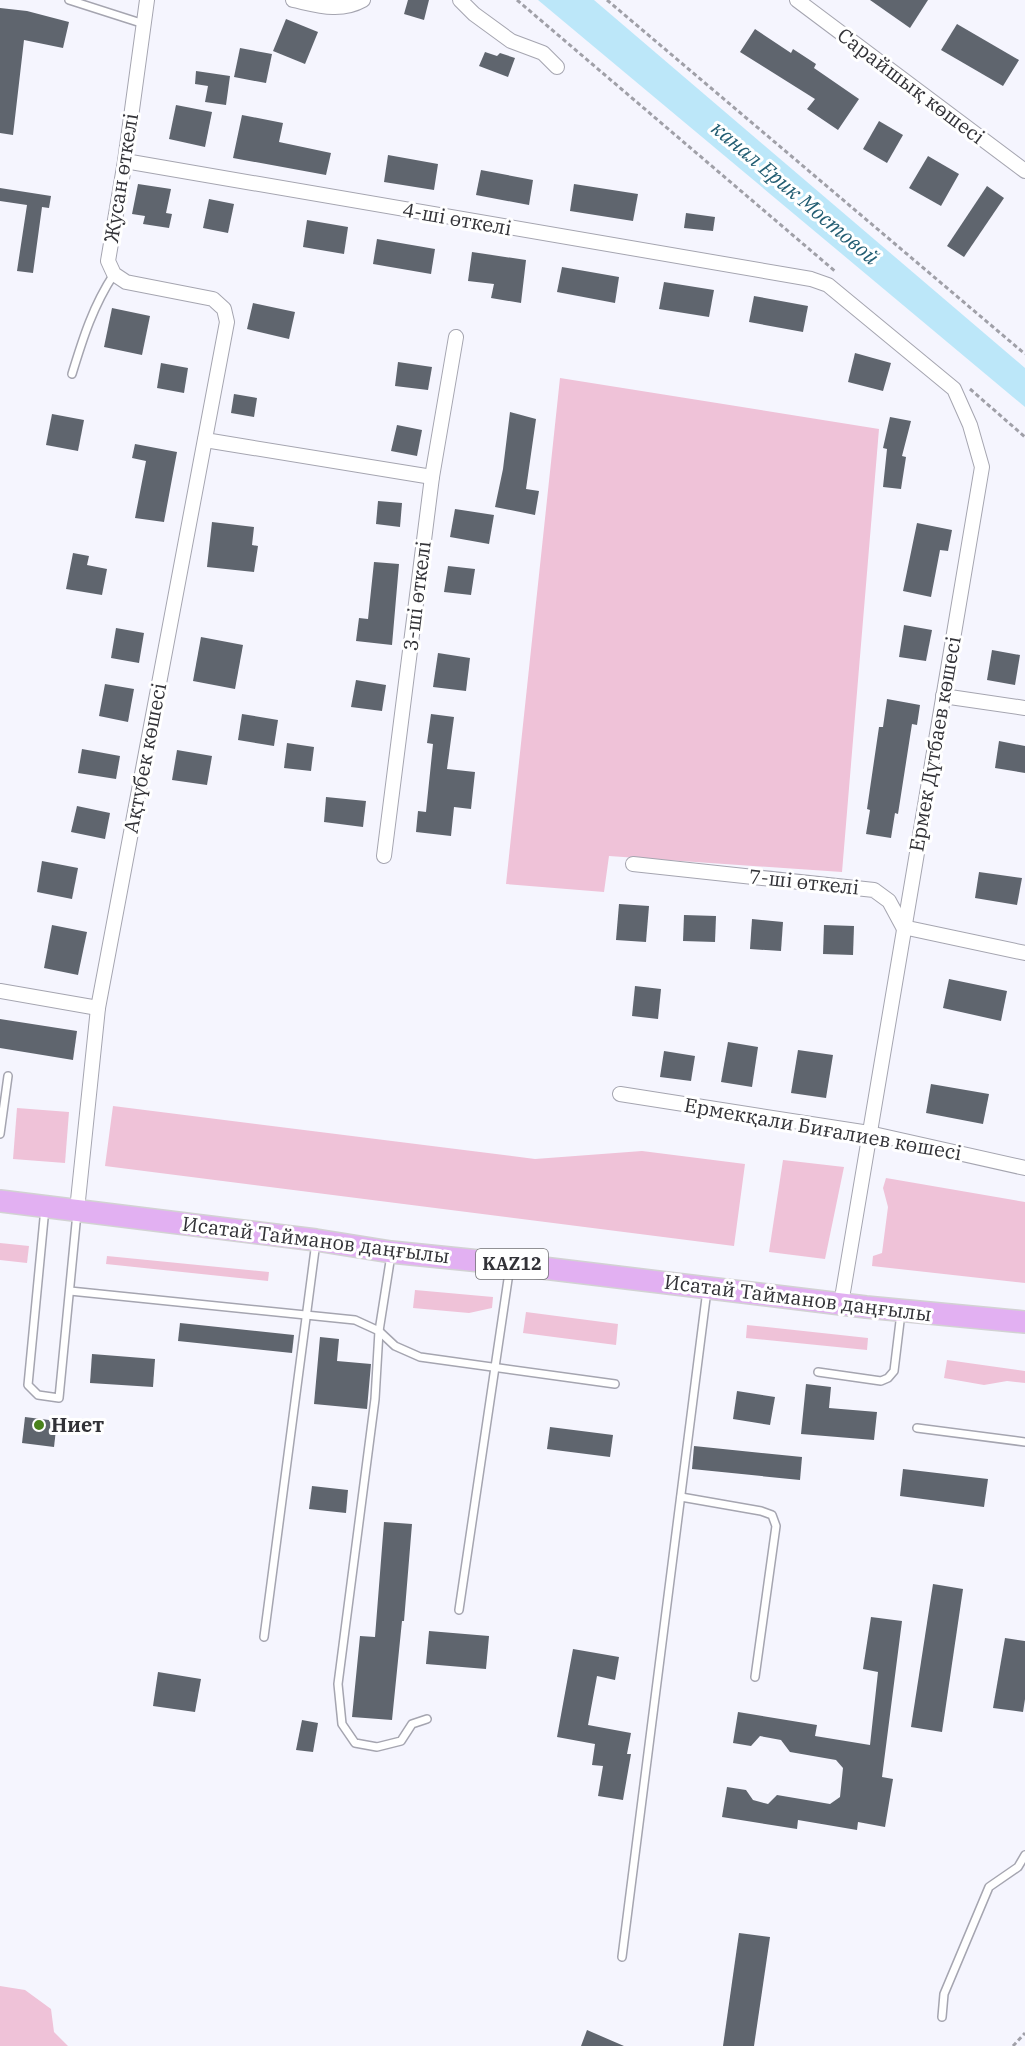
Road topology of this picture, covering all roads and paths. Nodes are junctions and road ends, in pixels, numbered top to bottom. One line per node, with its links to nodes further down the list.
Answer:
1 (69, 0): 9 (lane)
2 (147, 0): 9 (street, Жусан өткелі)
3 (293, 0): 4 (street)
4 (363, 0)
5 (460, 0): 10 (street)
6 (517, 0): 13 (path)
7 (607, 0): 17 (path)
8 (797, 0): 12 (street, Сарайшық көшесі)
9 (144, 24): 11 (street, Жусан өткелі)
10 (557, 68)
11 (125, 161): 14 (street, Жусан өткелі); 15 (street, 4-шi өткелi)
12 (1025, 171)
13 (837, 272)
14 (114, 274): 18 (lane); 21 (street, Ақтүбек көшесi)
15 (788, 276): 23 (street, Ермек Дүтбаев көшесi)
16 (456, 337): 22 (street, 3-шi өткелi)
17 (1025, 354)
18 (72, 374)
19 (962, 382): 20 (path)
20 (1025, 437)
21 (205, 440): 22 (street); 30 (street, Ақтүбек көшесi)
22 (432, 477): 25 (street, 3-шi өткелi)
23 (943, 696): 24 (street); 27 (street, Ермек Дүтбаев көшесi)
24 (1025, 708)
25 (384, 856)
26 (633, 864): 27 (street, 7-шi өткелi)
27 (903, 927): 28 (street); 33 (street, Ермек Дүтбаев көшесi)
28 (1025, 953)
29 (0, 991): 30 (street)
30 (98, 1008): 38 (street, Ақтүбек көшесi)
31 (8, 1076): 34 (lane)
32 (620, 1094): 33 (street, Ермекқали Биғалиев көшесі)
33 (869, 1133): 35 (street, Ермекқали Биғалиев көшесі); 44 (street, Ермек Дүтбаев көшесi)
34 (0, 1134)
35 (1025, 1168)
36 (0, 1201): 37 (main road, Исатай Тайманов даңғылы / KAZ12)
37 (45, 1206): 38 (main road, Исатай Тайманов даңғылы / KAZ12); 43 (lane)
38 (77, 1210): 39 (main road, Исатай Тайманов даңғылы / KAZ12); 43 (lane)
39 (316, 1240): 40 (main road, Исатай Тайманов даңғылы / KAZ12); 46 (lane)
40 (391, 1252): 41 (main road, Исатай Тайманов даңғылы / KAZ12); 48 (lane)
41 (510, 1264): 42 (main road, Исатай Тайманов даңғылы / KAZ12); 49 (lane)
42 (707, 1288): 44 (main road, Исатай Тайманов даңғылы / KAZ12); 54 (lane)
43 (70, 1291): 46 (lane)
44 (841, 1304): 45 (main road, Исатай Тайманов даңғылы / KAZ12)
45 (901, 1311): 47 (main road, Исатай Тайманов даңғылы / KAZ12); 50 (lane)
46 (306, 1315): 48 (lane); 56 (lane)
47 (1025, 1322)
48 (379, 1331): 49 (lane); 58 (lane)
49 (495, 1367): 51 (lane); 55 (lane)
50 (818, 1372)
51 (615, 1384)
52 (917, 1428): 53 (lane)
53 (1025, 1442)
54 (681, 1497): 57 (lane); 60 (lane)
55 (459, 1610)
56 (264, 1637)
57 (755, 1677)
58 (427, 1719)
59 (1025, 1855): 61 (lane)
60 (622, 1957)
61 (942, 2017)
62 (1025, 2033): 63 (path)
63 (1013, 2046)

